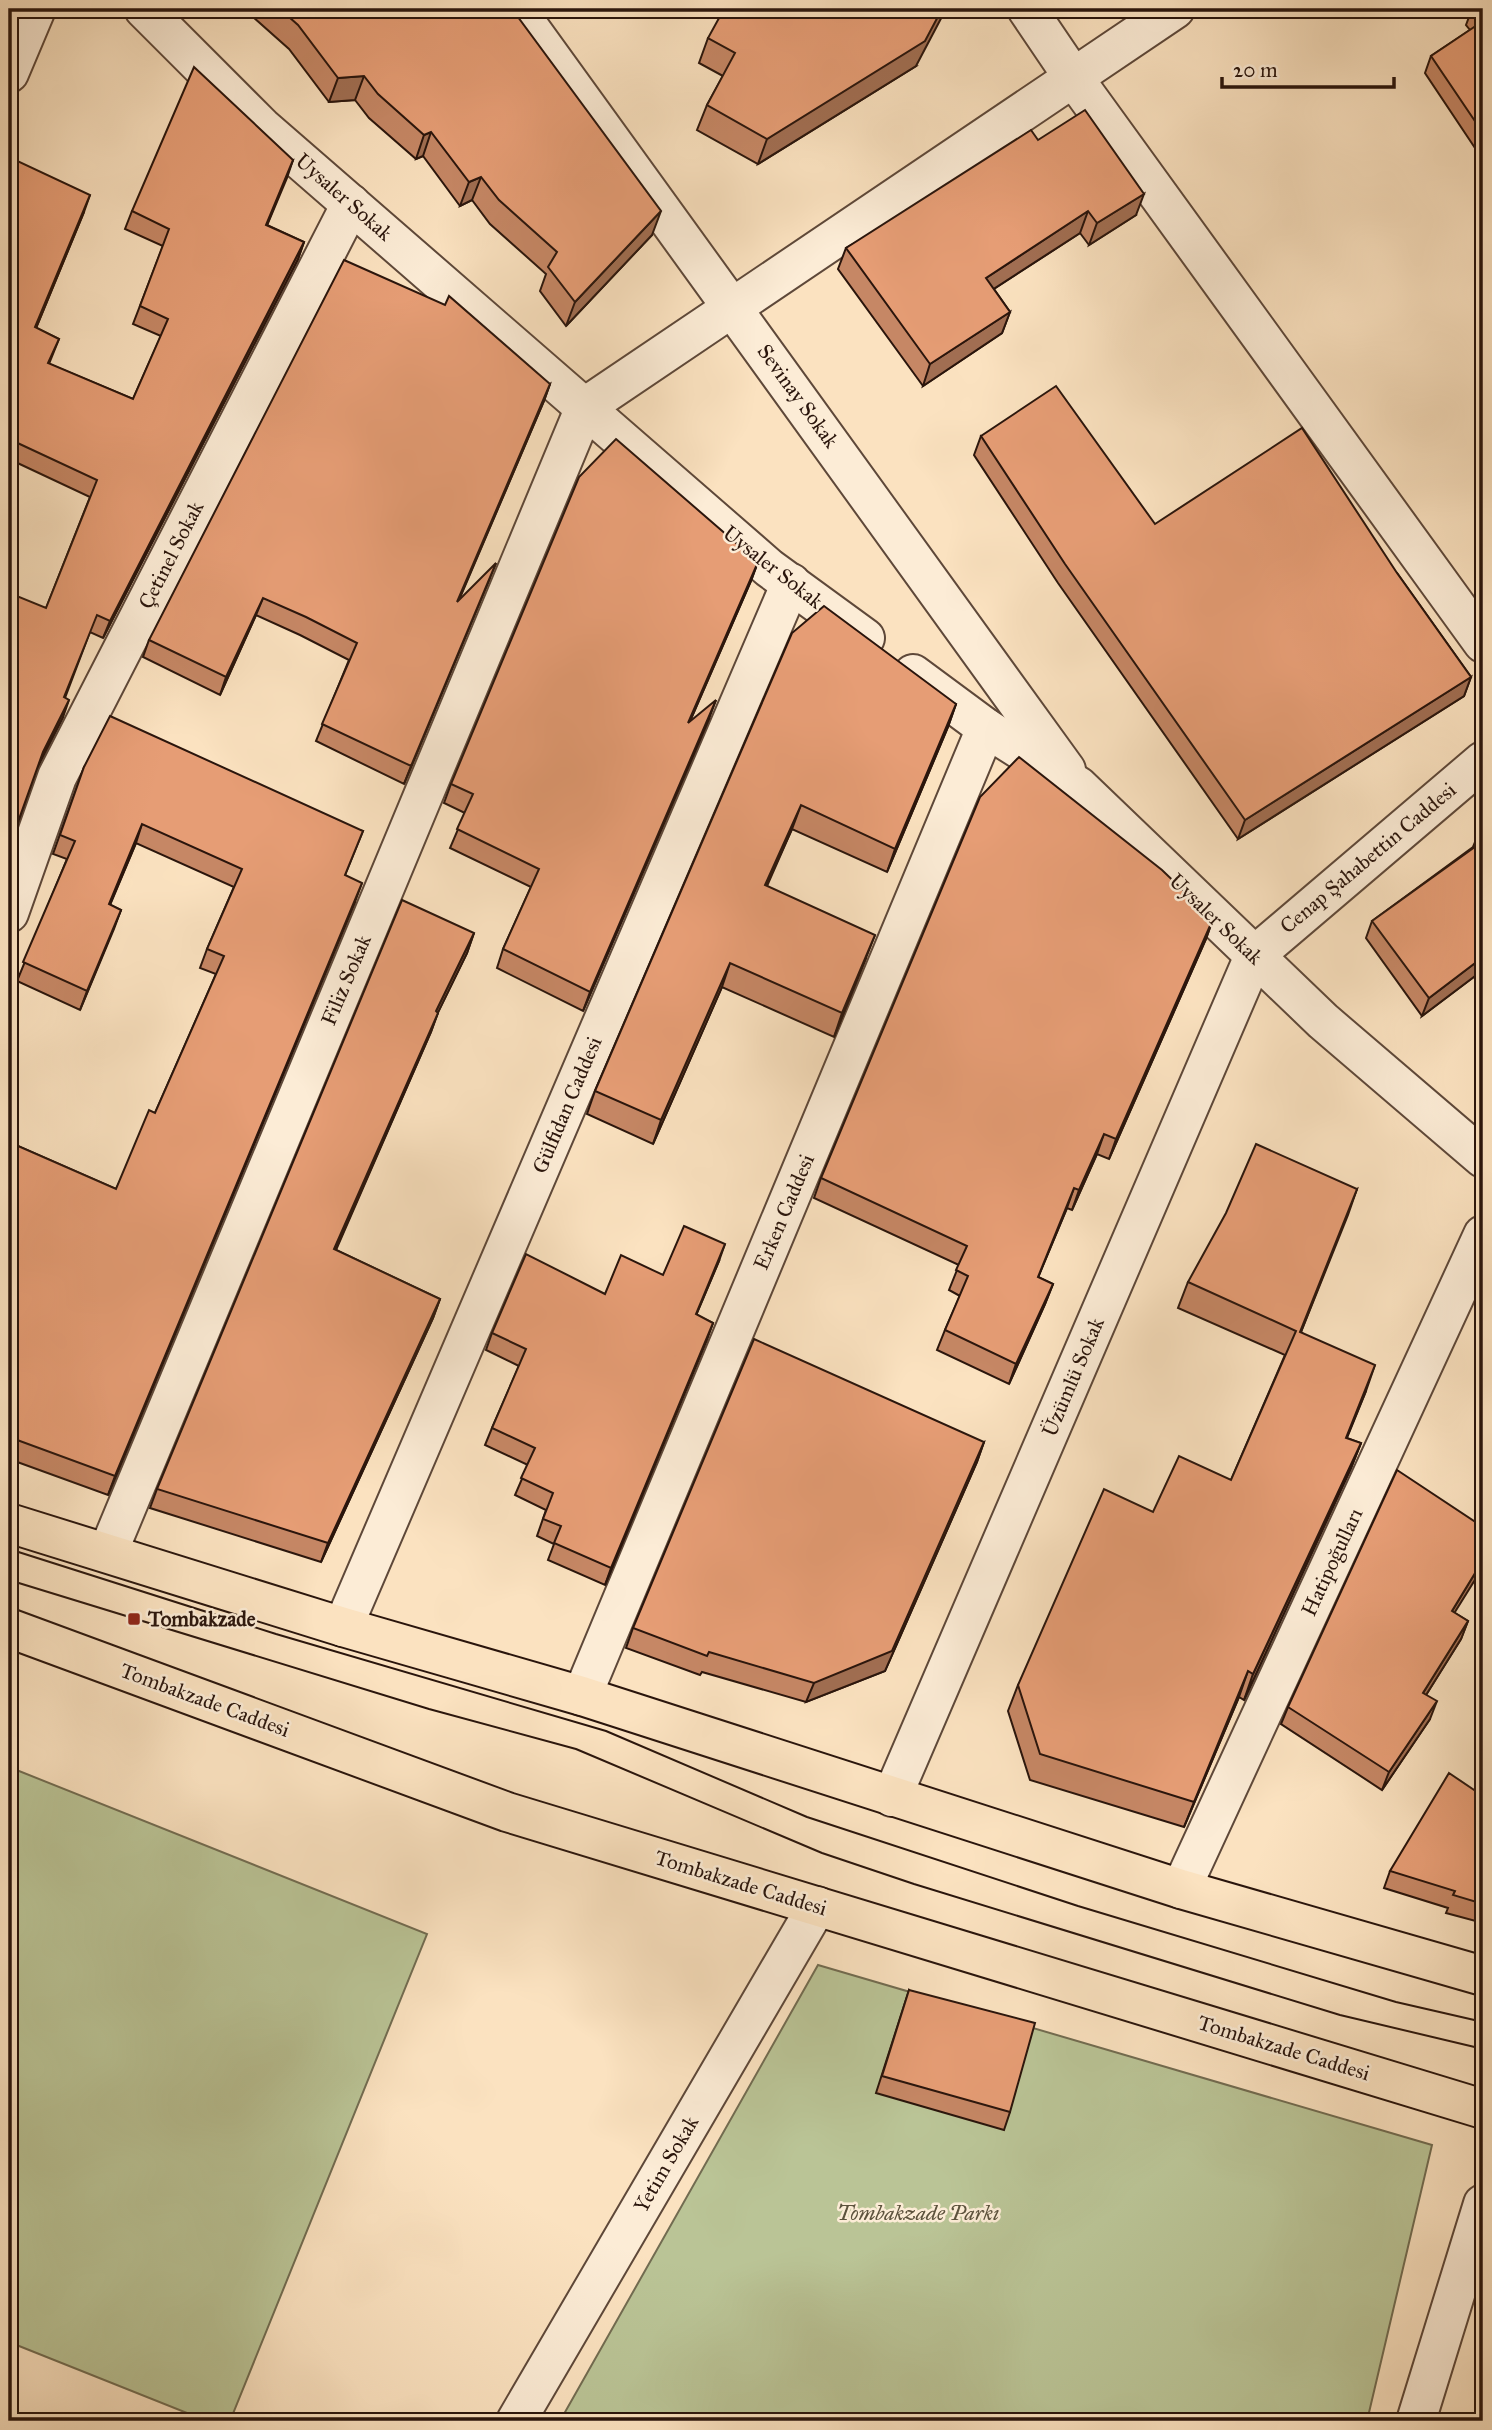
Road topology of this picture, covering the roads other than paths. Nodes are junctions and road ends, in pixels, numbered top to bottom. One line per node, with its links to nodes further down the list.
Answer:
1 (36, 9): 6 (street)
2 (144, 9): 8 (street, Uysaler Sokak)
3 (516, 9): 9 (street, Sevinay Sokak)
4 (1027, 9): 7 (street)
5 (1175, 9): 7 (street)
6 (9, 73)
7 (1073, 77): 9 (street); 12 (street)
8 (351, 204): 10 (street, Uysaler Sokak); 16 (street, Çetinel Sokak)
9 (732, 305): 10 (street); 15 (street, Sevinay Sokak)
10 (585, 407): 11 (street, Uysaler Sokak); 21 (street, Filiz Sokak)
11 (791, 583): 13 (street, Uysaler Sokak); 22 (street, Gülfidan Caddesi)
12 (1483, 643)
13 (986, 728): 15 (street, Uysaler Sokak); 24 (street, Erken Caddesi)
14 (1483, 761): 17 (street, Cenap Şahabettin Caddesi)
15 (1078, 786): 17 (street, Uysaler Sokak)
16 (9, 913)
17 (1254, 956): 18 (street, Uysaler Sokak); 25 (street, Üzümlü Sokak)
18 (1483, 1158)
19 (1483, 1235): 26 (street, Hatipoğulları)
20 (9, 1523): 21 (main road)
21 (108, 1552): 22 (main road)
22 (343, 1627): 24 (main road)
23 (9, 1628): 27 (main road, Tombakzade Caddesi)
24 (582, 1696): 25 (main road)
25 (892, 1797): 26 (main road)
26 (1181, 1889): 28 (main road)
27 (817, 1906): 29 (main road, Tombakzade Caddesi); 31 (street, Yetim Sokak)
28 (1483, 1976)
29 (1483, 2109)
30 (1483, 2204): 32 (street)
31 (516, 2421)
32 (1416, 2421)

